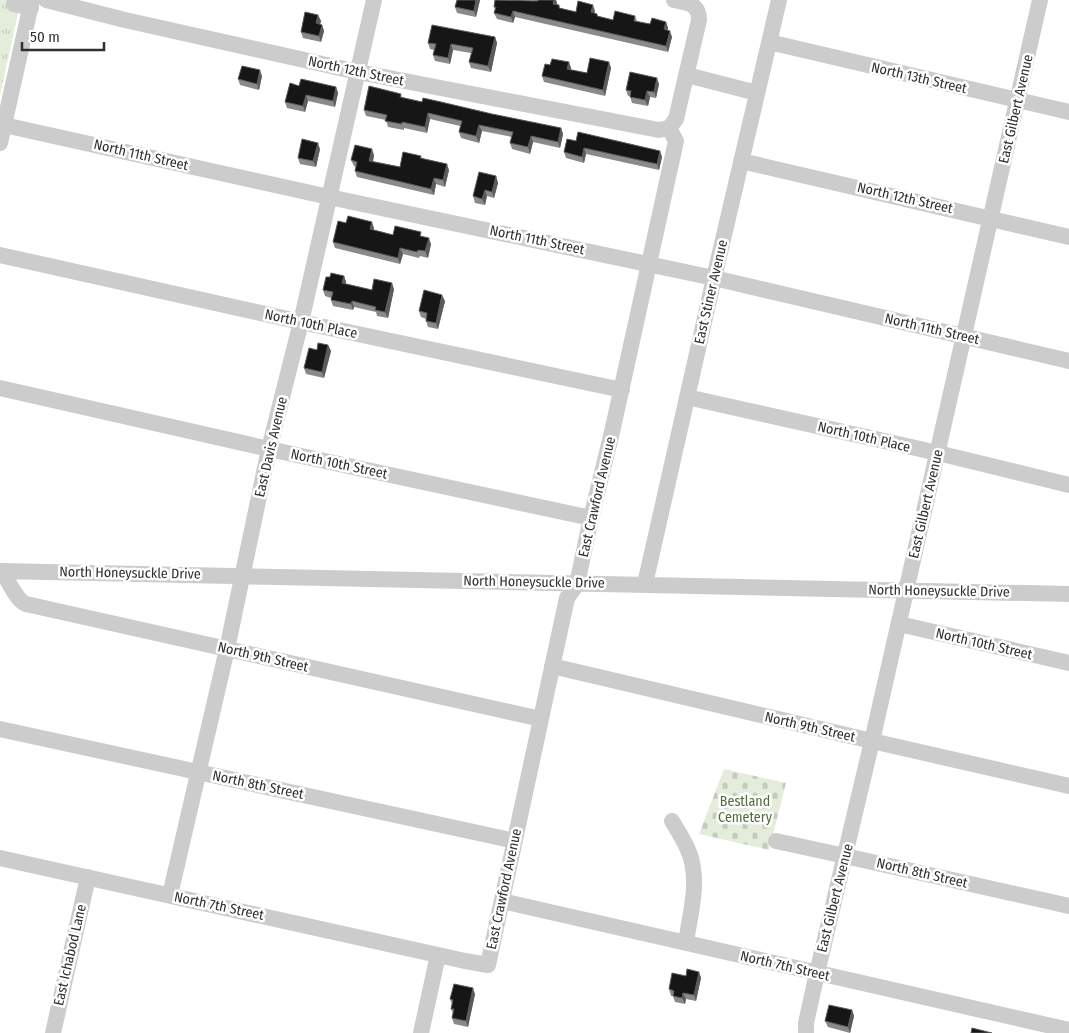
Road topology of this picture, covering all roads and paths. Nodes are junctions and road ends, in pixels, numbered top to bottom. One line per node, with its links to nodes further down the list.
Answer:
1 (46, 0): 9 (street, North 12th Street)
2 (374, 0): 9 (street, East Davis Avenue)
3 (674, 0): 10 (street)
4 (779, 0): 8 (street, East Stiner Avenue)
5 (1040, 0): 12 (street, East Gilbert Avenue)
6 (14, 4): 7 (street)
7 (32, 4): 14 (street)
8 (769, 42): 11 (street, East Stiner Avenue); 12 (street, North 13th Street)
9 (358, 72): 15 (street, North 12th Street); 18 (street, East Davis Avenue)
10 (687, 75): 11 (street); 15 (street)
11 (757, 93): 17 (street, East Stiner Avenue)
12 (1018, 101): 13 (street, North 13th Street); 19 (street, East Gilbert Avenue)
13 (1069, 112)
14 (3, 125): 16 (street); 18 (street, North 11th Street)
15 (669, 128): 22 (street, East Crawford Avenue)
16 (0, 143)
17 (741, 161): 19 (street, North 12th Street); 23 (street, East Stiner Avenue)
18 (329, 197): 22 (street, North 11th Street); 24 (street, East Davis Avenue)
19 (991, 218): 20 (street, North 12th Street); 25 (street, East Gilbert Avenue)
20 (1069, 237)
21 (0, 255): 24 (street, North 10th Place)
22 (650, 264): 23 (street, North 11th Street); 28 (street, East Crawford Avenue)
23 (714, 278): 25 (street, North 11th Street); 29 (street, East Stiner Avenue)
24 (301, 322): 28 (street, North 10th Place); 30 (street, East Davis Avenue)
25 (965, 336): 26 (street, North 11th Street); 31 (street, East Gilbert Avenue)
26 (1069, 360)
27 (0, 388): 30 (street, North 10th Street)
28 (622, 390): 33 (street, East Crawford Avenue)
29 (687, 398): 31 (street, North 10th Place); 37 (street, East Stiner Avenue)
30 (269, 449): 33 (street, North 10th Street); 35 (street, East Davis Avenue)
31 (938, 453): 32 (street, North 10th Place); 38 (street, East Gilbert Avenue)
32 (1069, 485)
33 (591, 518): 36 (street, East Crawford Avenue)
34 (1, 571): 35 (street, North Honeysuckle Drive); 41 (street, North 9th Street)
35 (243, 576): 36 (street, North Honeysuckle Drive); 41 (street, East Davis Avenue)
36 (577, 584): 37 (street, North Honeysuckle Drive); 43 (street, East Crawford Avenue)
37 (645, 584): 38 (street, North Honeysuckle Drive)
38 (907, 590): 39 (street, North Honeysuckle Drive); 40 (street, East Gilbert Avenue)
39 (1069, 594)
40 (899, 624): 42 (street, North 10th Street); 46 (street, East Gilbert Avenue)
41 (227, 649): 44 (street, North 9th Street); 47 (street, East Davis Avenue)
42 (1069, 663)
43 (552, 666): 44 (street, East Crawford Avenue); 46 (street, North 9th Street)
44 (541, 719): 50 (street, East Crawford Avenue)
45 (0, 729): 47 (street, North 8th Street)
46 (872, 742): 48 (street, North 9th Street); 52 (street, East Gilbert Avenue)
47 (198, 772): 50 (street, North 8th Street); 55 (street, East Davis Avenue)
48 (1069, 786)
49 (672, 822): 58 (street)
50 (515, 841): 56 (street, East Crawford Avenue)
51 (776, 842): 52 (street, North 8th Street)
52 (845, 856): 57 (street, North 8th Street); 60 (street, East Gilbert Avenue)
53 (0, 858): 54 (street, North 7th Street)
54 (88, 877): 55 (street, North 7th Street); 62 (street, East Ichabod Lane)
55 (170, 895): 59 (street, North 7th Street)
56 (502, 901): 58 (street, North 7th Street); 59 (street, East Crawford Avenue)
57 (1069, 906)
58 (686, 943): 60 (street, North 7th Street)
59 (438, 955): 63 (street)
60 (817, 973): 61 (street, North 7th Street); 64 (street, East Gilbert Avenue)
61 (1069, 1030)
62 (53, 1033)
63 (421, 1033)
64 (806, 1033)

